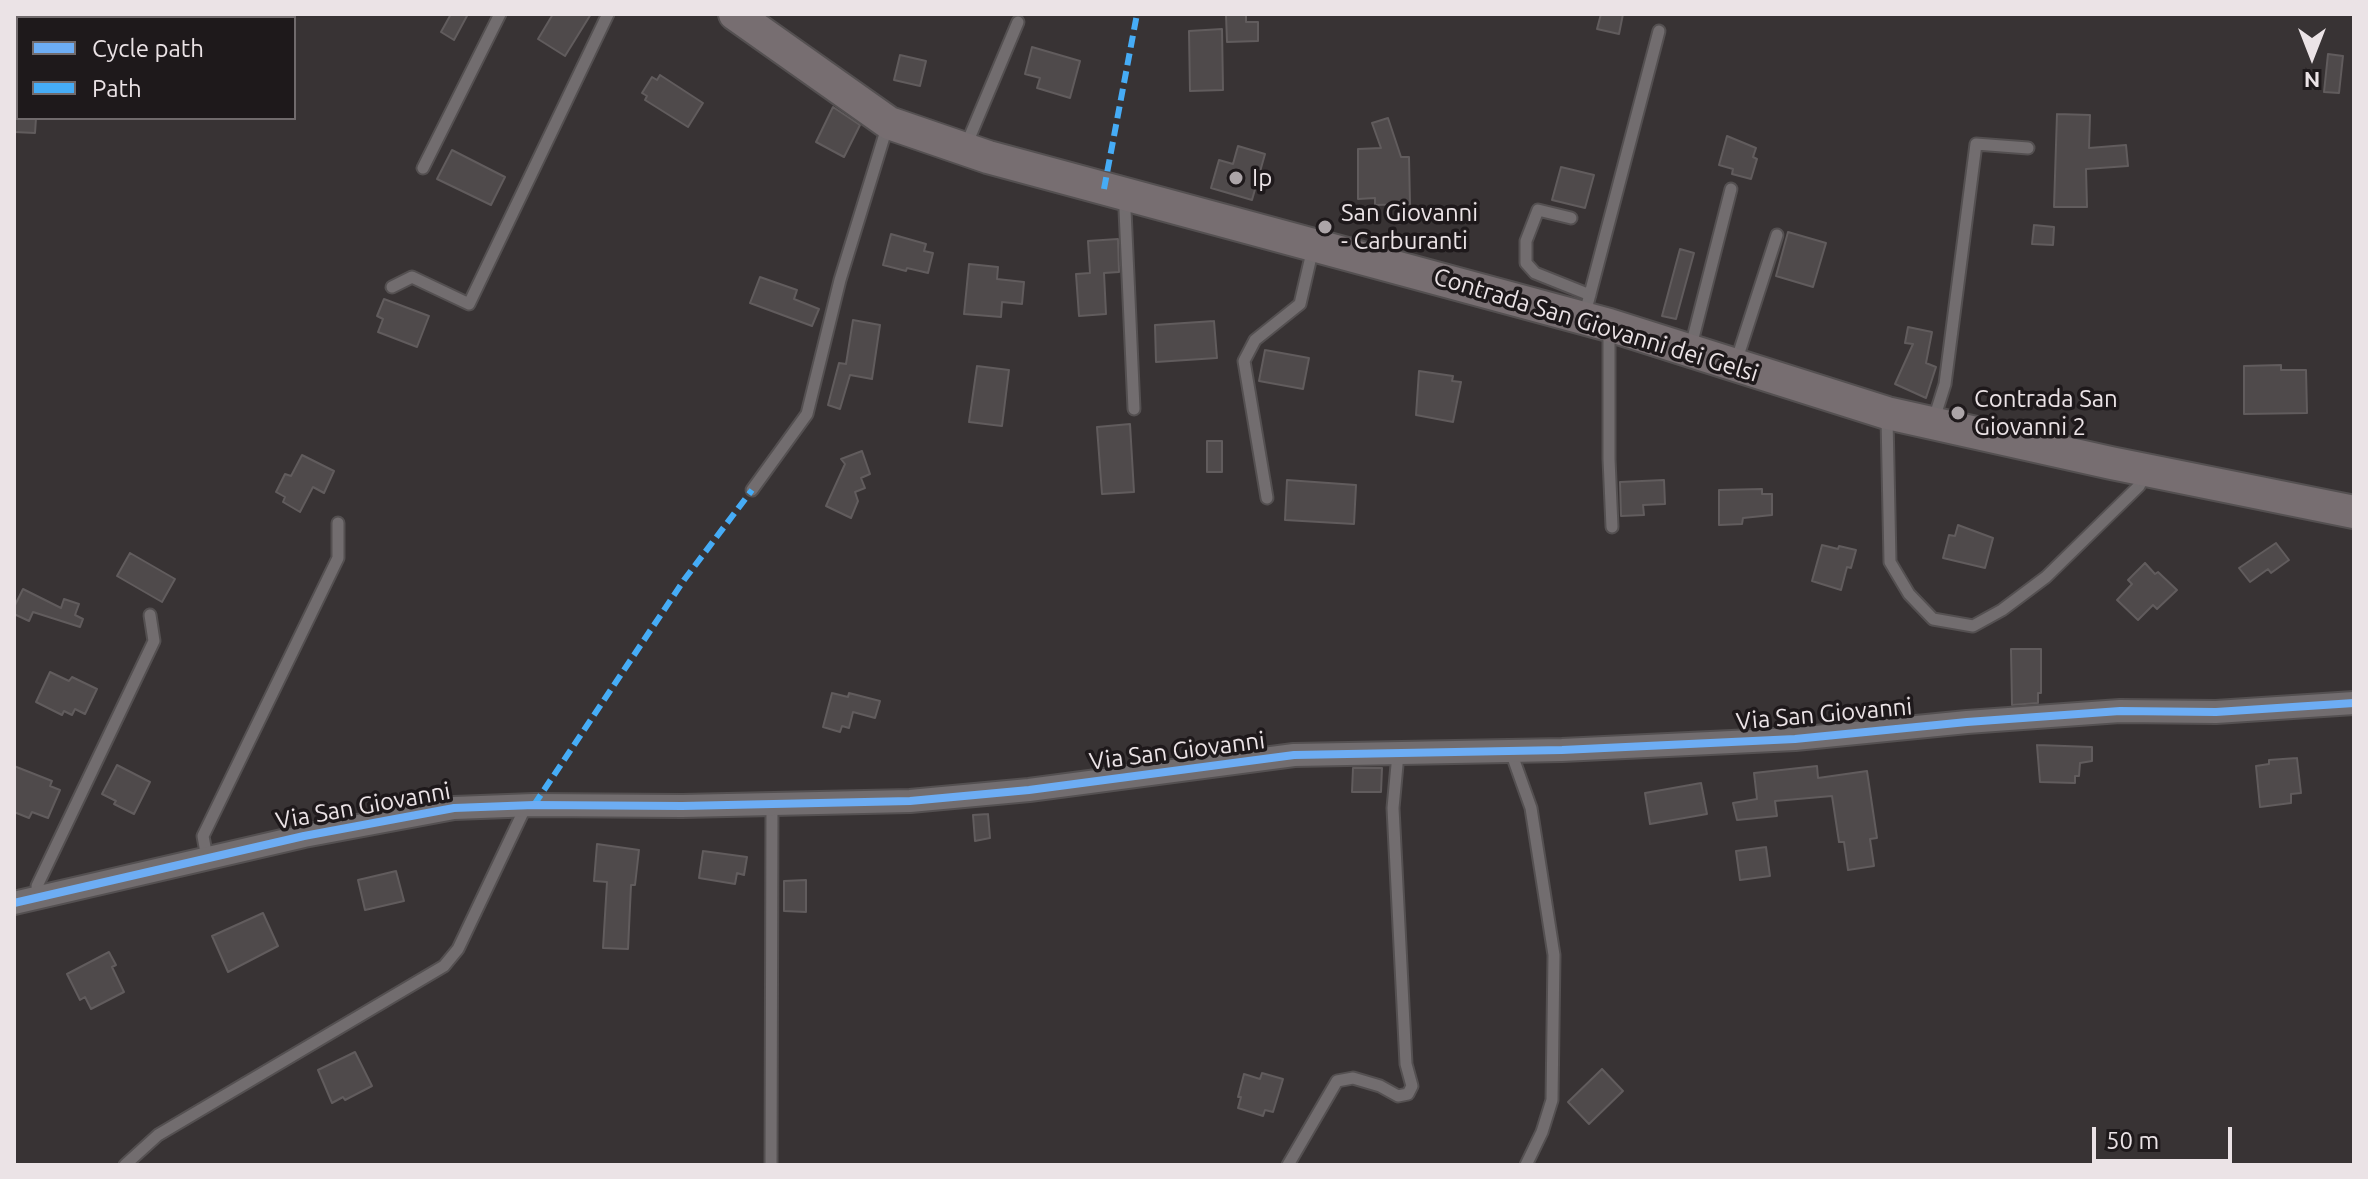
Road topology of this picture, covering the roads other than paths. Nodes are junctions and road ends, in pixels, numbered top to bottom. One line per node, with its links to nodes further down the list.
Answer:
1 (500, 14): 9 (lane)
2 (608, 14): 15 (lane)
3 (735, 14): 6 (main road, Contrada San Giovanni dei Gelsi)
4 (1018, 22): 8 (lane)
5 (1659, 31): 16 (lane)
6 (889, 123): 8 (main road, Contrada San Giovanni dei Gelsi); 23 (lane)
7 (2028, 148): 21 (lane)
8 (965, 149): 11 (main road, Contrada San Giovanni dei Gelsi)
9 (423, 168)
10 (1731, 189): 17 (lane)
11 (1130, 196): 14 (main road, Contrada San Giovanni dei Gelsi); 19 (lane)
12 (1571, 218): 16 (lane)
13 (1777, 235): 18 (lane)
14 (1314, 244): 16 (main road, Contrada San Giovanni dei Gelsi); 24 (lane)
15 (392, 287)
16 (1594, 313): 17 (main road, Contrada San Giovanni dei Gelsi); 27 (lane)
17 (1690, 351): 18 (main road, Contrada San Giovanni dei Gelsi)
18 (1735, 366): 20 (main road, Contrada San Giovanni dei Gelsi)
19 (1134, 409)
20 (1887, 413): 21 (main road, Contrada San Giovanni dei Gelsi); 22 (lane)
21 (1933, 424): 22 (main road, Contrada San Giovanni dei Gelsi)
22 (2147, 470): 25 (main road, Contrada San Giovanni dei Gelsi)
23 (752, 490)
24 (1267, 498)
25 (2354, 512)
26 (338, 523): 34 (lane)
27 (1612, 527)
28 (150, 615): 35 (lane)
29 (2354, 703): 30 (street, Via San Giovanni)
30 (1511, 752): 31 (street, Via San Giovanni); 40 (lane)
31 (1398, 754): 32 (street, Via San Giovanni); 39 (lane)
32 (772, 804): 33 (street, Via San Giovanni); 38 (lane)
33 (526, 805): 34 (street, Via San Giovanni); 37 (lane)
34 (207, 858): 35 (street, Via San Giovanni)
35 (39, 897): 36 (street, Via San Giovanni)
36 (14, 903)
37 (125, 1165)
38 (771, 1165)
39 (1288, 1165)
40 (1526, 1165)

